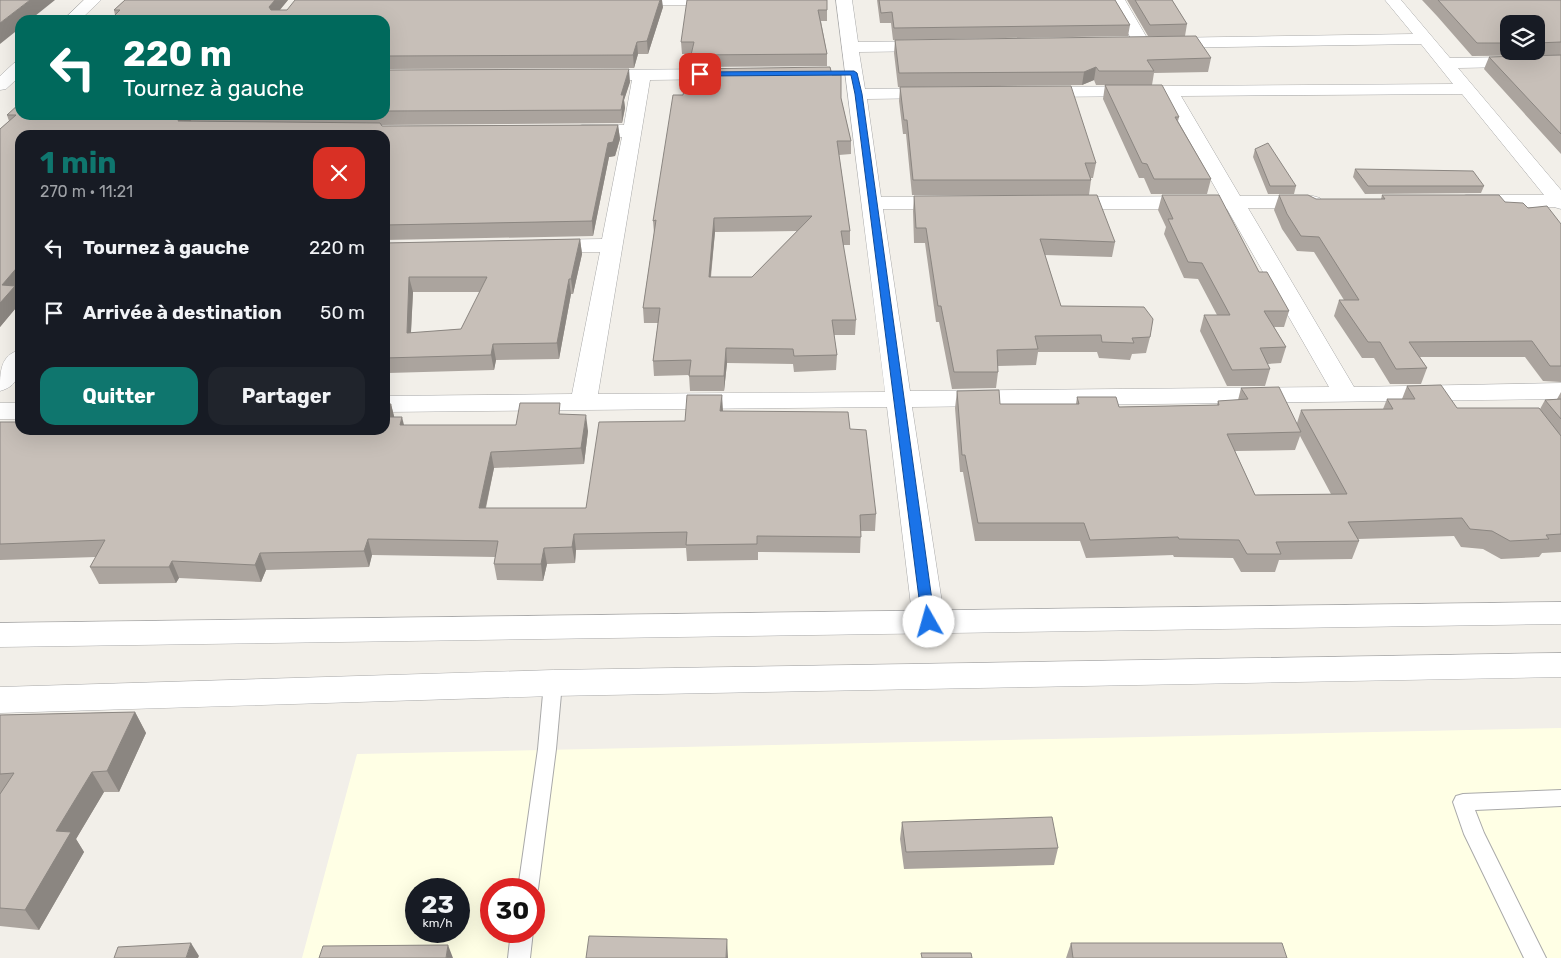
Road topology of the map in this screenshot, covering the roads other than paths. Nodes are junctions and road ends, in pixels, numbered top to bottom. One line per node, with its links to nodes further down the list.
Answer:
1 (93, 0): 7 (street)
2 (745, 0): 6 (street)
3 (844, 0): 12 (street)
4 (1117, 0): 10 (street)
5 (1393, 0): 8 (street)
6 (605, 1)
7 (76, 15)
8 (1426, 40): 10 (street); 14 (street)
9 (1122, 43): 10 (street)
10 (1142, 43)
11 (948, 46): 12 (street)
12 (851, 47): 18 (street)
13 (1561, 61): 14 (street)
14 (1444, 63): 19 (street)
15 (738, 74): 17 (street)
16 (573, 75): 17 (street)
17 (642, 75): 24 (street)
18 (849, 80): 22 (street); 31 (street)
19 (1465, 89): 20 (street); 28 (street)
20 (1169, 91): 21 (street); 25 (street)
21 (1014, 92)
22 (956, 93)
23 (563, 131): 24 (street)
24 (632, 131): 32 (street)
25 (1234, 202): 26 (street); 30 (street); 37 (street)
26 (1333, 202)
27 (1451, 202): 28 (street)
28 (1560, 202)
29 (970, 203): 31 (street)
30 (1048, 203)
31 (872, 204): 38 (street)
32 (612, 245): 33 (street); 39 (street)
33 (524, 246)
34 (15, 364): 35 (street)
35 (0, 383)
36 (1561, 391): 37 (street)
37 (1346, 395): 38 (street)
38 (900, 398): 39 (street); 44 (street)
39 (584, 401): 40 (street)
40 (390, 404)
41 (0, 411): 42 (street)
42 (15, 411)
43 (1561, 613): 44 (street)
44 (929, 622): 45 (street)
45 (0, 635)
46 (1561, 665): 47 (street)
47 (553, 683): 48 (street); 50 (lane)
48 (0, 700)
49 (1561, 798): 53 (lane)
50 (529, 878)
51 (521, 943): 52 (lane)
52 (519, 958)
53 (1535, 958)

